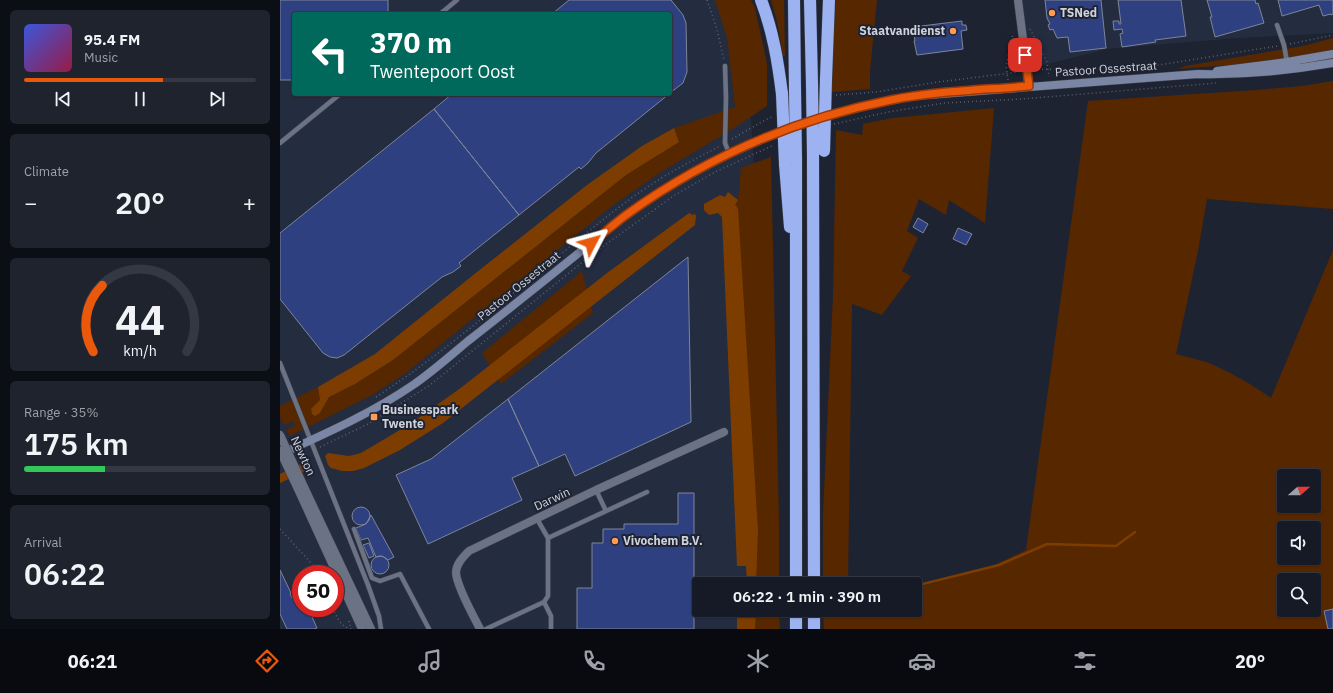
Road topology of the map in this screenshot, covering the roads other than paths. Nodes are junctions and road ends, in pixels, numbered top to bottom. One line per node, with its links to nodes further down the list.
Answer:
1 (457, 0): 7 (lane)
2 (761, 0): 18 (highway, bridge)
3 (794, 0): 18 (highway, bridge)
4 (810, 0): 17 (highway, bridge)
5 (829, 0): 17 (highway, bridge)
6 (1018, 0): 13 (street)
7 (442, 12)
8 (1277, 25): 12 (lane)
9 (1333, 54): 12 (main road, Pastoor Ossestraat)
10 (1333, 63): 12 (main road, Pastoor Ossestraat)
11 (724, 66): 16 (lane)
12 (1287, 66): 13 (main road, Pastoor Ossestraat)
13 (1029, 86): 16 (main road, Pastoor Ossestraat)
14 (338, 96): 15 (lane)
15 (280, 143)
16 (729, 153): 22 (main road, Pastoor Ossestraat)
17 (819, 153): 33 (highway)
18 (791, 162): 32 (highway)
19 (280, 362): 22 (lane)
20 (724, 432): 26 (street, Darwin)
21 (280, 435): 25 (street, Newton, bridge)
22 (310, 440): 24 (main road, Pastoor Ossestraat); 39 (lane)
23 (280, 451): 25 (street, Newton, bridge)
24 (280, 455)
25 (301, 488): 37 (street); 38 (street)
26 (596, 490): 28 (lane); 29 (street, Darwin)
27 (647, 492): 28 (lane)
28 (606, 511): 31 (lane)
29 (537, 519): 31 (lane); 41 (street, Darwin)
30 (354, 529): 40 (lane)
31 (548, 538): 34 (lane)
32 (796, 577)
33 (814, 577)
34 (544, 602): 42 (lane); 43 (lane)
35 (796, 617): 44 (highway)
36 (814, 617): 45 (highway)
37 (362, 629)
38 (371, 629)
39 (381, 629)
40 (429, 629)
41 (480, 629)
42 (486, 629)
43 (551, 629)
44 (796, 629)
45 (814, 629)

